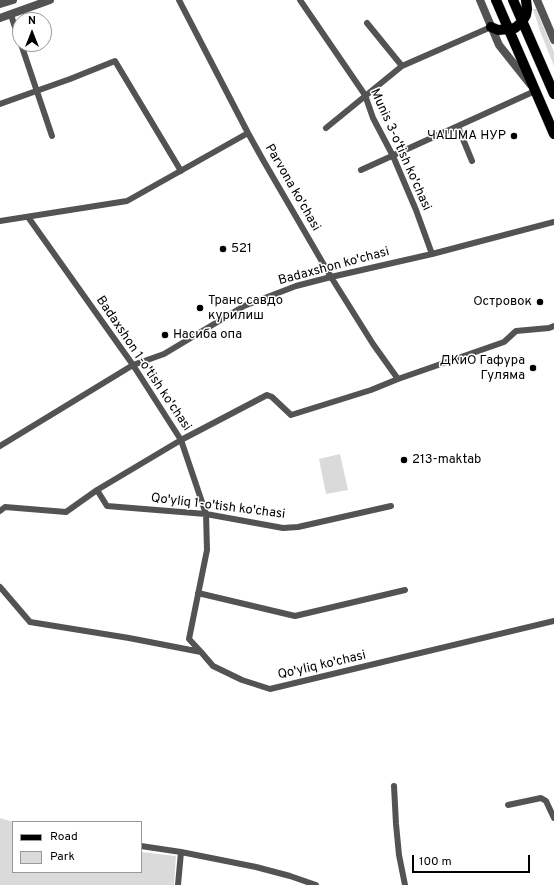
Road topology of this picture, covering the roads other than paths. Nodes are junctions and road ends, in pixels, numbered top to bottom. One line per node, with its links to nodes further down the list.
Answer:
1 (13, 0): 10 (street)
2 (50, 0): 11 (street)
3 (179, 0): 28 (street, Parvona ko'chasi)
4 (300, 0): 24 (street, Munis 3-o'tish ko'chasi)
5 (480, 0): 16 (street)
6 (496, 0): 17 (main road)
7 (513, 0): 14 (main road)
8 (526, 0): 14 (main road)
9 (537, 0): 18 (street)
10 (0, 4)
11 (10, 14): 12 (street); 13 (street)
12 (0, 18)
13 (12, 20)
14 (522, 22): 17 (main road); 23 (main road)
15 (367, 23): 20 (street)
16 (491, 27): 17 (main road); 20 (street); 22 (street)
17 (509, 29): 22 (main road)
18 (554, 40)
19 (23, 52): 21 (street)
20 (402, 66): 24 (street)
21 (37, 90): 25 (street); 30 (street); 34 (street)
22 (535, 91): 26 (street); 29 (main road)
23 (554, 94)
24 (365, 95): 27 (street); 31 (street, Munis 3-o'tish ko'chasi)
25 (0, 104)
26 (458, 127): 31 (street); 32 (street)
27 (326, 128)
28 (248, 133): 34 (street); 39 (street, Parvona ko'chasi)
29 (554, 134)
30 (52, 136)
31 (393, 156): 33 (street); 38 (street, Munis 3-o'tish ko'chasi)
32 (472, 161)
33 (361, 170)
34 (181, 171): 35 (street)
35 (28, 217): 36 (street); 41 (street, Badaxshon 1-o'tish ko'chasi)
36 (0, 221)
37 (554, 222): 38 (street, Badaxshon ko'chasi)
38 (432, 254): 39 (street, Badaxshon ko'chasi)
39 (331, 277): 41 (street, Badaxshon ko'chasi); 42 (street, Parvona ko'chasi)
40 (554, 326): 42 (street)
41 (133, 365): 43 (street, Badaxshon 1-o'tish ko'chasi); 44 (street)
42 (398, 379): 43 (street)
43 (181, 440): 45 (street); 48 (street, Badaxshon 1-o'tish ko'chasi)
44 (0, 446)
45 (97, 490): 47 (street); 48 (street, Qo'yliq 1-o'tish ko'chasi)
46 (391, 506): 48 (street, Qo'yliq 1-o'tish ko'chasi)
47 (0, 511)
48 (206, 514): 51 (street, Badaxshon 1-o'tish ko'chasi)
49 (0, 587): 53 (street)
50 (406, 590): 51 (street)
51 (198, 593): 53 (street, Badaxshon 1-o'tish ko'chasi)
52 (554, 622): 53 (street, Qo'yliq ko'chasi)
53 (201, 652)
54 (394, 786): 61 (street)
55 (508, 805): 56 (street)
56 (554, 818)
57 (142, 846): 58 (street)
58 (181, 852): 59 (street); 60 (street)
59 (178, 885)
60 (316, 885)
61 (405, 885)

